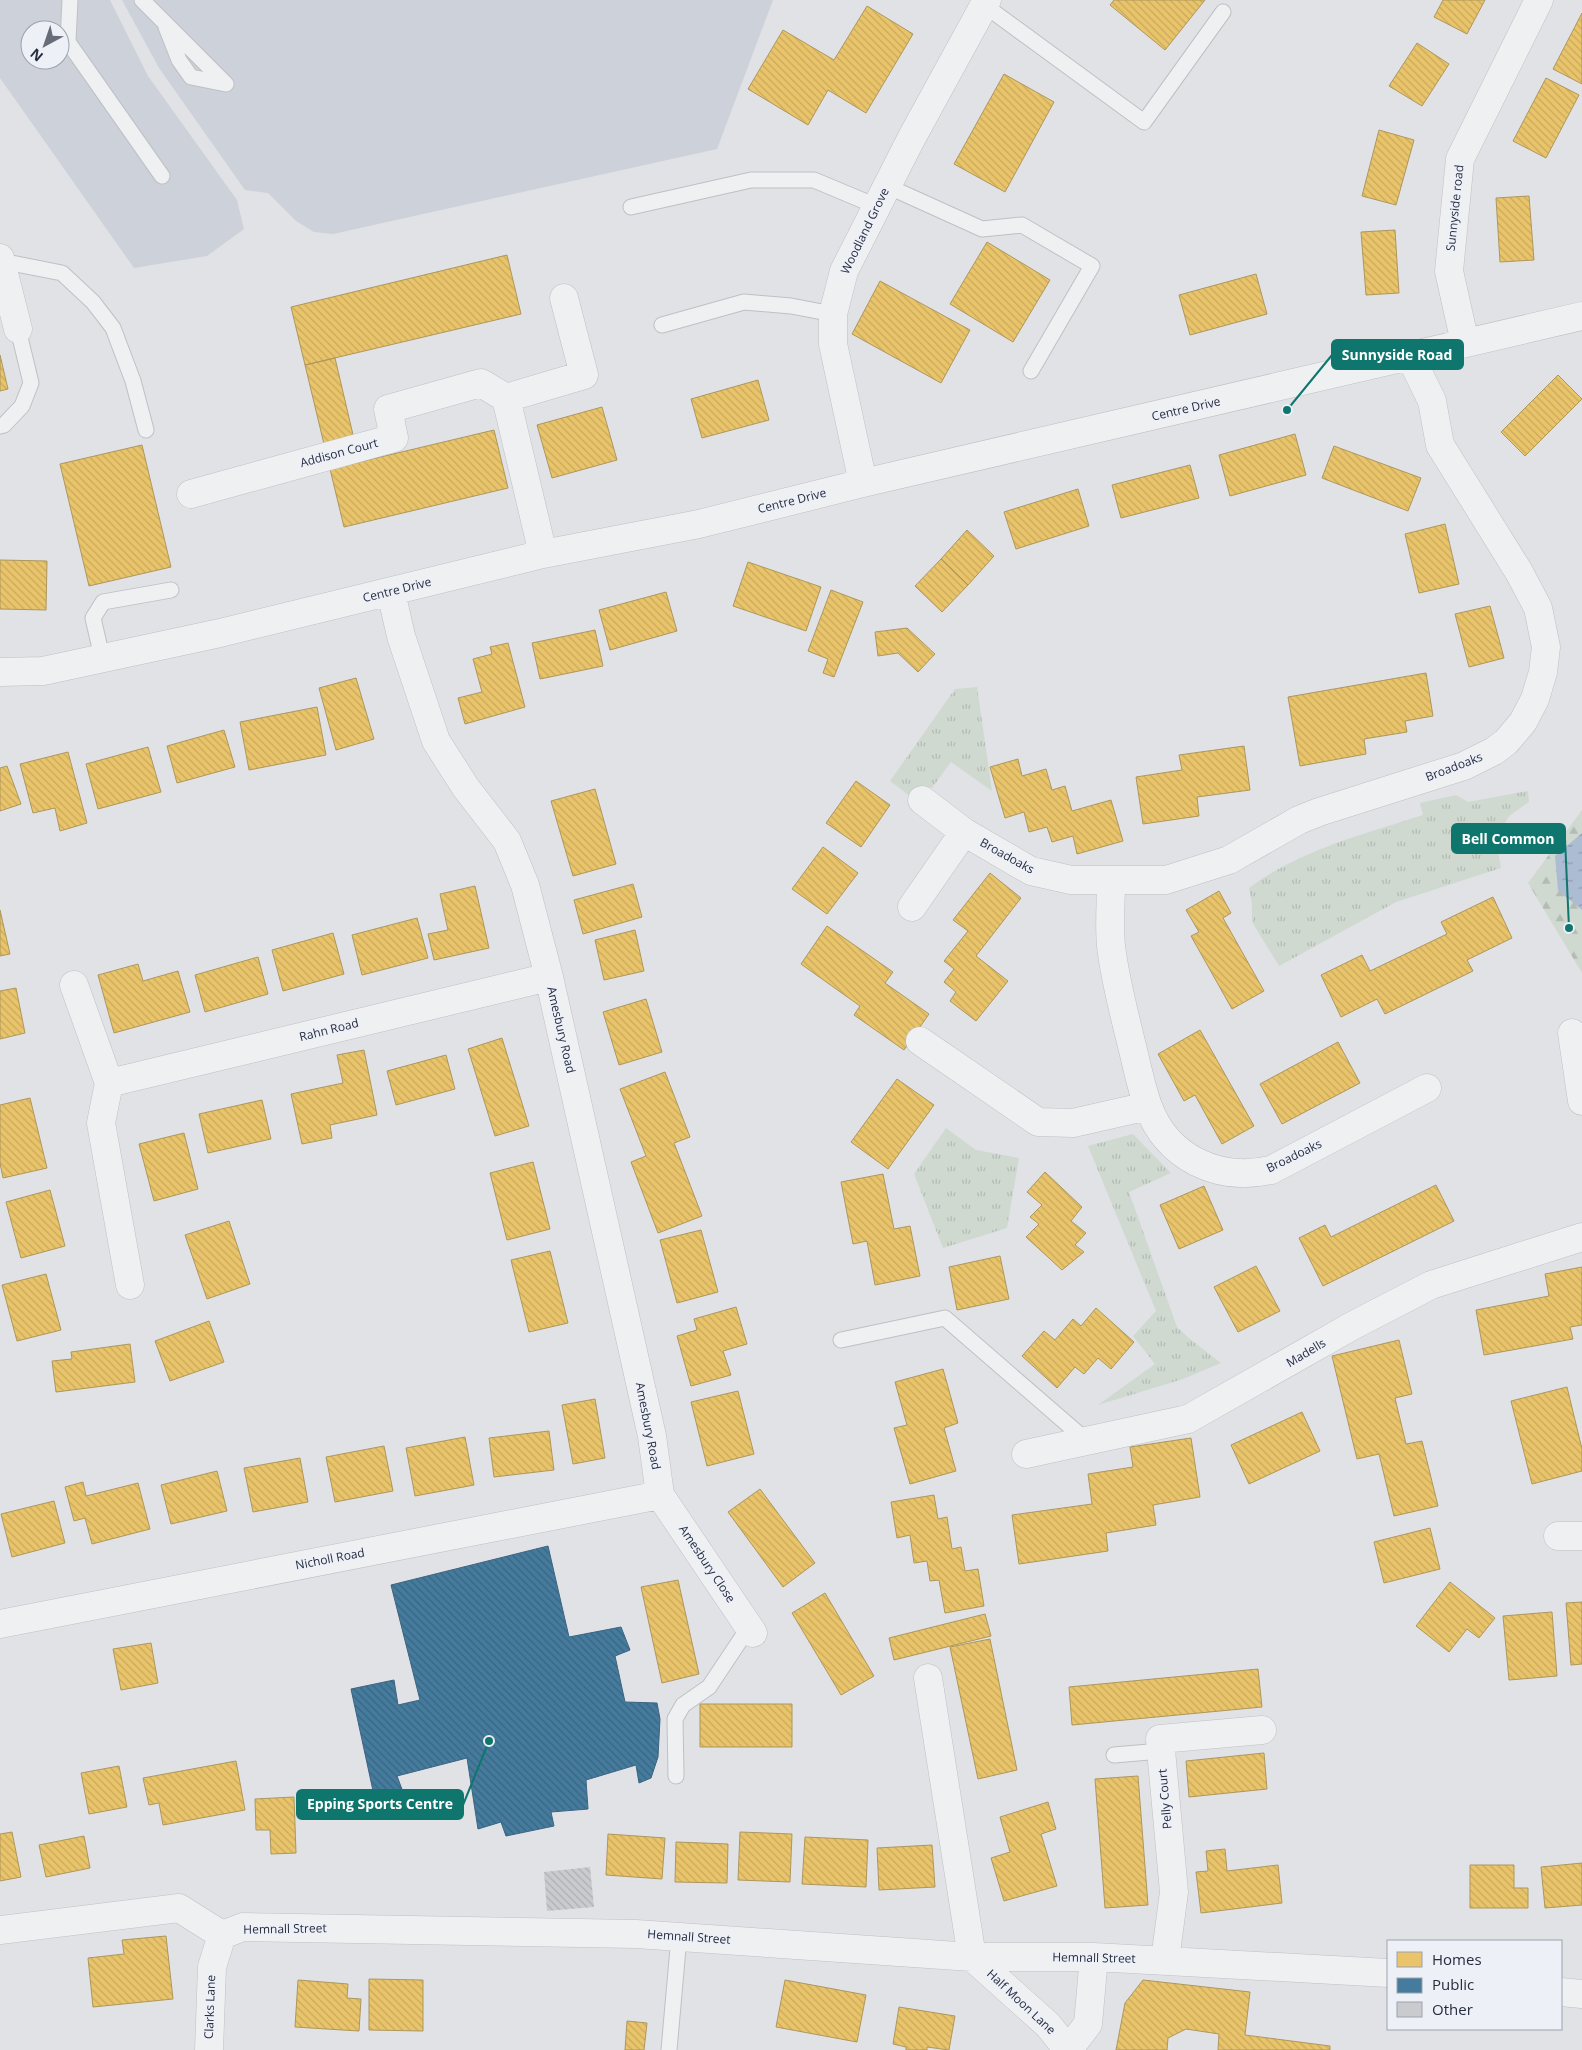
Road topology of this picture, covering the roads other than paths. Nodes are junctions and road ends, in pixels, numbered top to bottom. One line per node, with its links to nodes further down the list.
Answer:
1 (70, 0): 7 (lane)
2 (142, 0): 6 (lane)
3 (1539, 0): 16 (street, Sunnyside road)
4 (986, 3): 5 (lane); 8 (street, Woodland Grove)
5 (1223, 12)
6 (226, 84)
7 (162, 176)
8 (882, 196): 9 (lane); 12 (street, Woodland Grove); 18 (lane)
9 (631, 207)
10 (0, 260): 15 (street); 21 (lane)
11 (564, 298): 19 (street)
12 (833, 314): 14 (lane); 22 (street, Woodland Grove)
13 (1582, 316): 16 (street, Centre Drive)
14 (662, 324)
15 (18, 329): 20 (lane)
16 (1465, 343): 17 (street, Centre Drive)
17 (1411, 358): 22 (street, Centre Drive); 31 (street, Broadoaks)
18 (1031, 371)
19 (506, 398): 23 (street, Addison Court); 24 (street)
20 (0, 426)
21 (146, 430)
22 (863, 483): 24 (street, Centre Drive)
23 (191, 494)
24 (543, 554): 26 (street, Centre Drive)
25 (171, 590): 27 (lane)
26 (391, 592): 27 (street, Centre Drive); 33 (street, Amesbury Road)
27 (102, 657): 28 (street, Centre Drive)
28 (0, 672)
29 (922, 800): 30 (street, Broadoaks)
30 (964, 832): 31 (street, Broadoaks); 32 (street)
31 (1111, 881): 40 (street, Broadoaks)
32 (912, 906)
33 (549, 977): 37 (street, Rahn Road); 46 (street, Amesbury Road)
34 (74, 985): 37 (street)
35 (1572, 1032): 39 (street)
36 (920, 1041): 40 (street)
37 (109, 1084): 42 (street)
38 (1427, 1088): 40 (street, Broadoaks)
39 (1581, 1093)
40 (1148, 1106)
41 (1582, 1236): 44 (street, Madells)
42 (130, 1285)
43 (841, 1340): 44 (lane)
44 (1088, 1442): 45 (street, Madells)
45 (1026, 1454)
46 (660, 1496): 47 (street, Nicholl Road); 48 (street, Amesbury Close)
47 (0, 1624)
48 (751, 1630): 53 (lane)
49 (928, 1678): 57 (street)
50 (1262, 1730): 51 (street, Pelly Court)
51 (1160, 1751): 52 (lane); 59 (street, Pelly Court)
52 (1114, 1755)
53 (676, 1776)
54 (0, 1930): 55 (street)
55 (222, 1935): 56 (street, Hemnall Street); 63 (street, Clarks Lane)
56 (679, 1937): 57 (street, Hemnall Street); 64 (lane)
57 (972, 1957): 58 (street, Hemnall Street); 65 (street, Half Moon Lane)
58 (1094, 1957): 59 (street, Hemnall Street); 65 (street, Half Moon Lane)
59 (1165, 1960): 60 (street, Hemnall Street)
60 (1387, 1973)
61 (1562, 1992): 62 (street)
62 (1582, 1994)
63 (209, 2050)
64 (669, 2050)
65 (1068, 2050)

